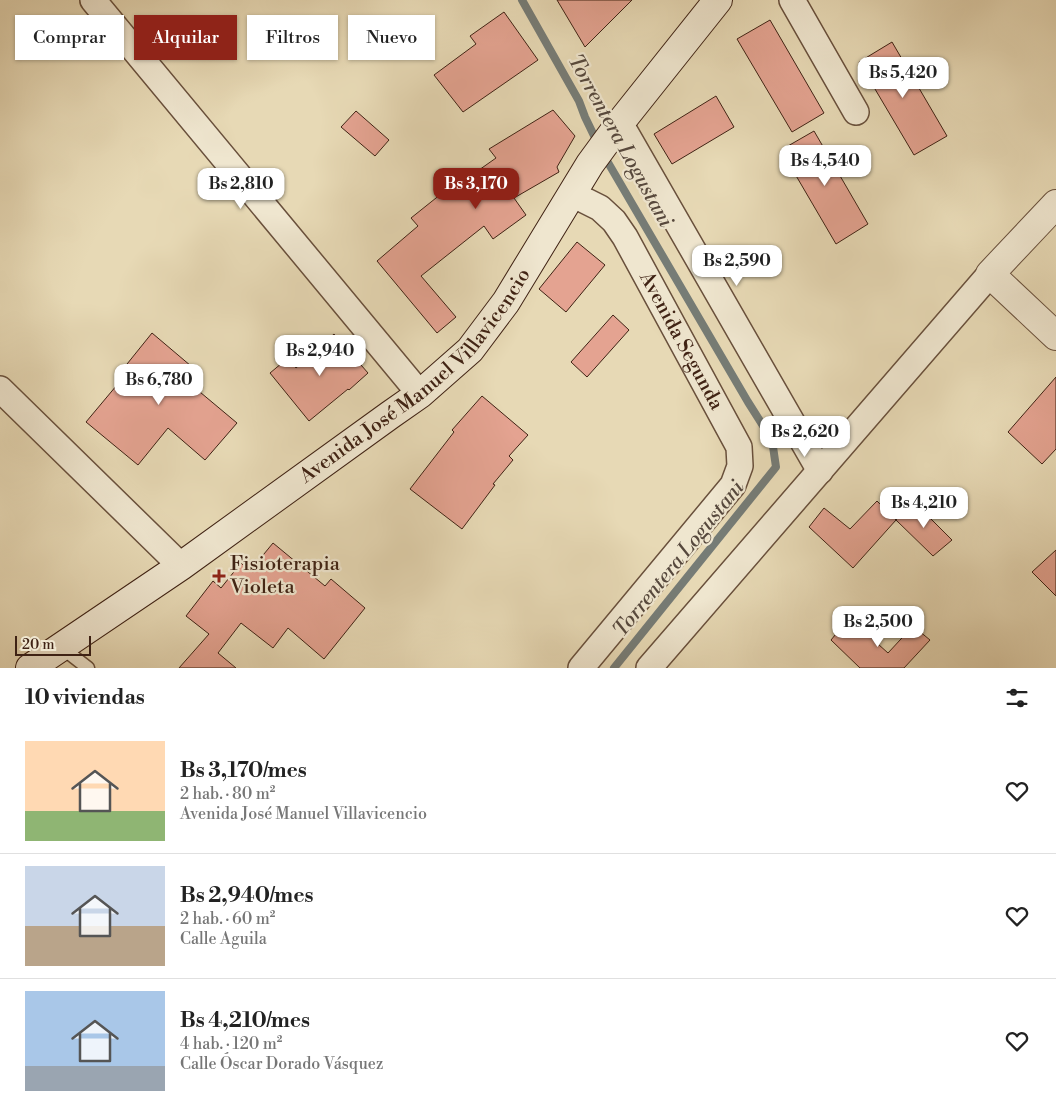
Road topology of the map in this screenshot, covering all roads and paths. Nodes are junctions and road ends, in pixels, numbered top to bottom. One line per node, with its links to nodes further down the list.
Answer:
1 (93, 0): 11 (street)
2 (718, 0): 5 (main road, Avenida José Manuel Villavicencio)
3 (792, 0): 4 (street)
4 (856, 112)
5 (614, 131): 6 (main road, Avenida José Manuel Villavicencio); 12 (street)
6 (572, 194): 11 (main road, Avenida José Manuel Villavicencio); 17 (street, Avenida Segunda)
7 (1056, 204): 8 (main road)
8 (990, 274): 9 (main road); 12 (street)
9 (1056, 336)
10 (0, 389): 13 (street)
11 (420, 394): 13 (main road, Avenida José Manuel Villavicencio)
12 (820, 471): 18 (street)
13 (181, 566): 14 (main road, Avenida José Manuel Villavicencio)
14 (61, 647): 15 (main road, Avenida José Manuel Villavicencio); 16 (lane)
15 (30, 668)
16 (88, 668)
17 (582, 668)
18 (650, 668)

